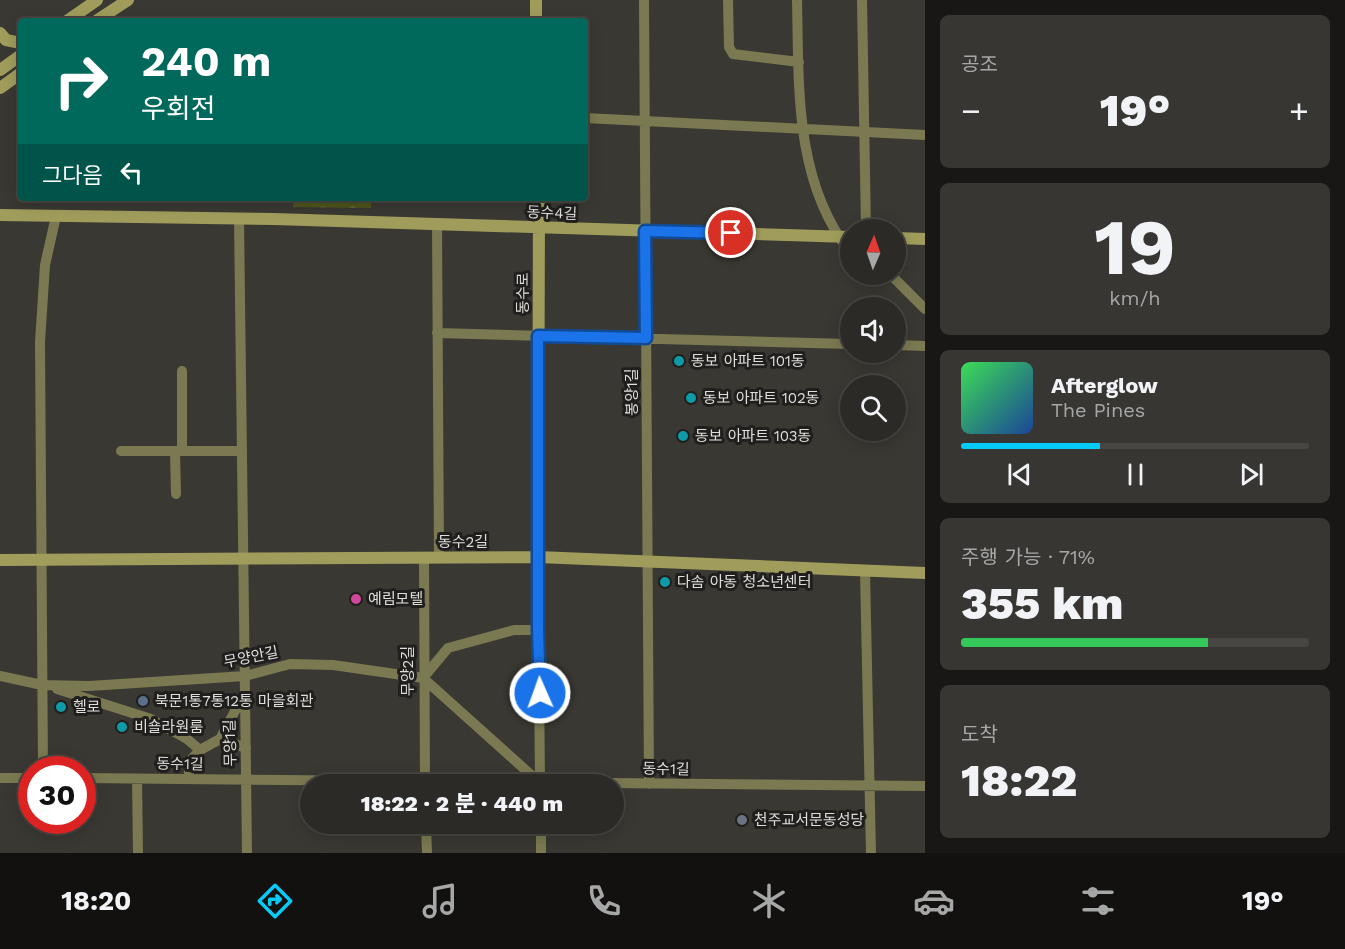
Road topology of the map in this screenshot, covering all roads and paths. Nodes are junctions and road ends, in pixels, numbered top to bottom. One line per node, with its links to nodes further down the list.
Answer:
1 (97, 0): 8 (street)
2 (128, 0): 9 (street)
3 (536, 0): 10 (street)
4 (644, 0): 19 (street, 봉양1길)
5 (728, 0): 14 (street)
6 (797, 0): 14 (street)
7 (862, 0): 21 (street)
8 (71, 18)
9 (101, 18)
10 (536, 18)
11 (0, 33): 12 (street)
12 (18, 42)
13 (18, 57): 15 (street)
14 (799, 62): 20 (street)
15 (0, 70)
16 (18, 75): 17 (street)
17 (2, 87)
18 (588, 118): 19 (street)
19 (645, 120): 20 (street); 31 (street, 봉양1길)
20 (804, 129): 21 (street); 30 (street)
21 (864, 131): 22 (street); 27 (street)
22 (925, 135)
23 (538, 201): 29 (street, 동수로)
24 (0, 216): 25 (street, 동수4길)
25 (56, 216): 26 (street, 동수4길); 52 (street)
26 (239, 219): 28 (street, 동수4길); 46 (street, 무양1길)
27 (866, 219)
28 (437, 225): 29 (street, 동수4길); 37 (street)
29 (539, 228): 31 (street, 동수4길); 38 (street, 동수로)
30 (840, 230)
31 (645, 231): 32 (street, 동수4길); 39 (street, 봉양1길)
32 (840, 236)
33 (906, 238): 34 (street)
34 (925, 239)
35 (901, 285): 36 (street)
36 (925, 309)
37 (437, 333): 38 (street); 49 (street)
38 (538, 336): 39 (street); 50 (street, 동수로)
39 (646, 338): 40 (street); 54 (street, 봉양1길)
40 (840, 344)
41 (906, 345): 42 (street)
42 (925, 346)
43 (182, 371): 44 (street)
44 (179, 450): 45 (street); 46 (street); 47 (street)
45 (122, 451)
46 (242, 451): 53 (street, 무양1길)
47 (176, 494)
48 (424, 556): 49 (street, 동수2길); 53 (street, 동수2길); 60 (street, 무양2길)
49 (440, 557): 50 (street, 동수2길)
50 (538, 557): 54 (street, 동수2길); 57 (street, 동수로)
51 (0, 560): 52 (street, 동수2길)
52 (41, 560): 53 (street, 동수2길); 61 (street)
53 (243, 560): 59 (street, 무양1길)
54 (648, 561): 55 (street, 동수2길); 78 (street, 봉양1길)
55 (865, 572): 56 (street, 동수2길); 79 (street)
56 (925, 573)
57 (538, 630): 60 (street); 69 (street, 동수로)
58 (0, 676): 61 (street, 무양안길)
59 (245, 676): 60 (street, 무양안길); 61 (street, 무양안길); 62 (street, 무양1길)
60 (423, 678): 67 (street, 무양2길); 68 (street)
61 (42, 685): 65 (street); 66 (street)
62 (245, 694): 63 (street); 64 (street, 무양1길)
63 (220, 739): 64 (street); 65 (street)
64 (246, 748): 75 (street, 무양1길)
65 (200, 750): 74 (street)
66 (43, 756)
67 (425, 774)
68 (529, 774)
69 (540, 774)
70 (0, 778): 71 (street)
71 (18, 778)
72 (96, 778): 73 (street, 동수1길)
73 (137, 779): 74 (street, 동수1길); 83 (street)
74 (189, 780): 75 (street, 동수1길)
75 (246, 780): 76 (street, 동수1길); 84 (street, 무양1길)
76 (300, 781)
77 (624, 784): 78 (street, 동수1길)
78 (649, 784): 79 (street, 동수1길)
79 (870, 786): 80 (street, 동수1길); 87 (street)
80 (925, 786)
81 (426, 834): 85 (street)
82 (541, 834): 86 (street)
83 (138, 853)
84 (247, 853)
85 (427, 853)
86 (541, 853)
87 (871, 853)

